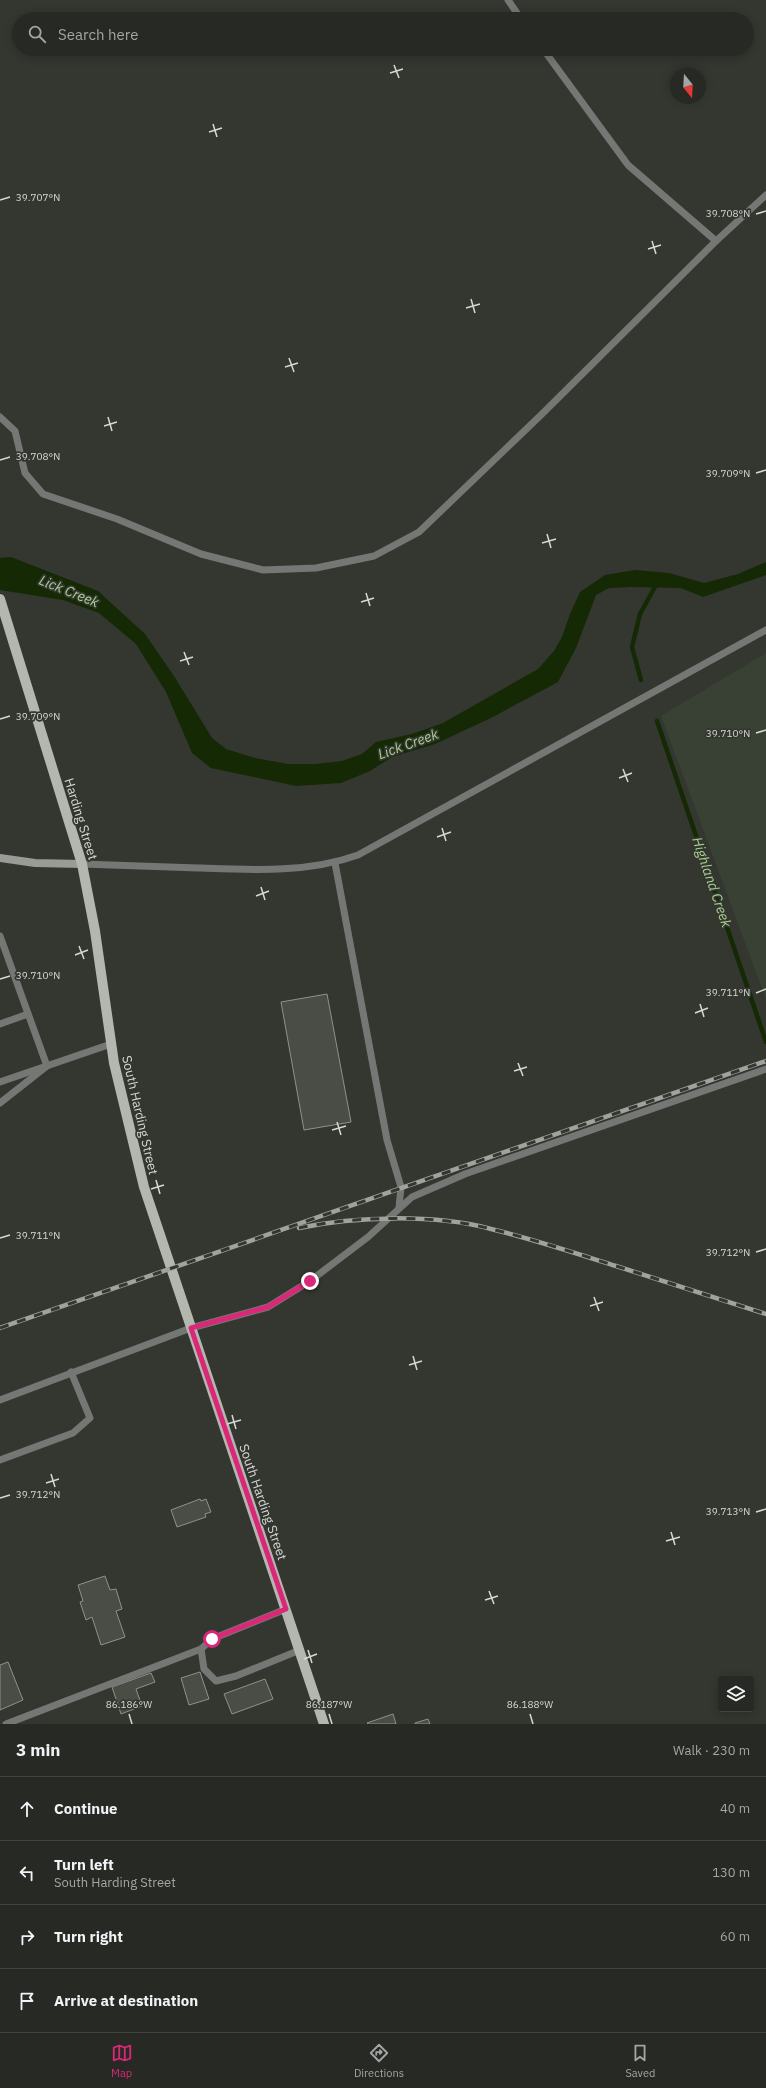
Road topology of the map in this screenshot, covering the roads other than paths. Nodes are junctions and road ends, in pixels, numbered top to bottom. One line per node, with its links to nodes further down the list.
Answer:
1 (508, 0): 2 (lane)
2 (516, 12)
3 (548, 56): 5 (lane)
4 (766, 195): 5 (lane)
5 (716, 241): 6 (lane)
6 (0, 417)
7 (0, 599): 11 (main road, Harding Street)
8 (766, 630): 10 (lane)
9 (0, 858): 11 (main road)
10 (335, 863): 11 (lane); 21 (lane)
11 (82, 864): 13 (main road, Harding Street)
12 (0, 936): 14 (lane)
13 (103, 986): 16 (main road, South Harding Street)
14 (28, 1014): 15 (lane); 17 (lane)
15 (0, 1024)
16 (111, 1044): 17 (lane); 22 (main road, South Harding Street)
17 (47, 1066): 19 (lane); 20 (lane)
18 (766, 1069): 21 (lane)
19 (0, 1082)
20 (0, 1103)
21 (400, 1208): 22 (lane)
22 (191, 1328): 23 (lane); 26 (main road, South Harding Street)
23 (71, 1372): 24 (lane); 25 (lane)
24 (0, 1400)
25 (0, 1460)
26 (286, 1609): 27 (lane); 28 (main road, South Harding Street)
27 (201, 1649): 28 (lane); 29 (lane)
28 (300, 1650): 30 (main road, South Harding Street)
29 (6, 1724)
30 (324, 1724)

